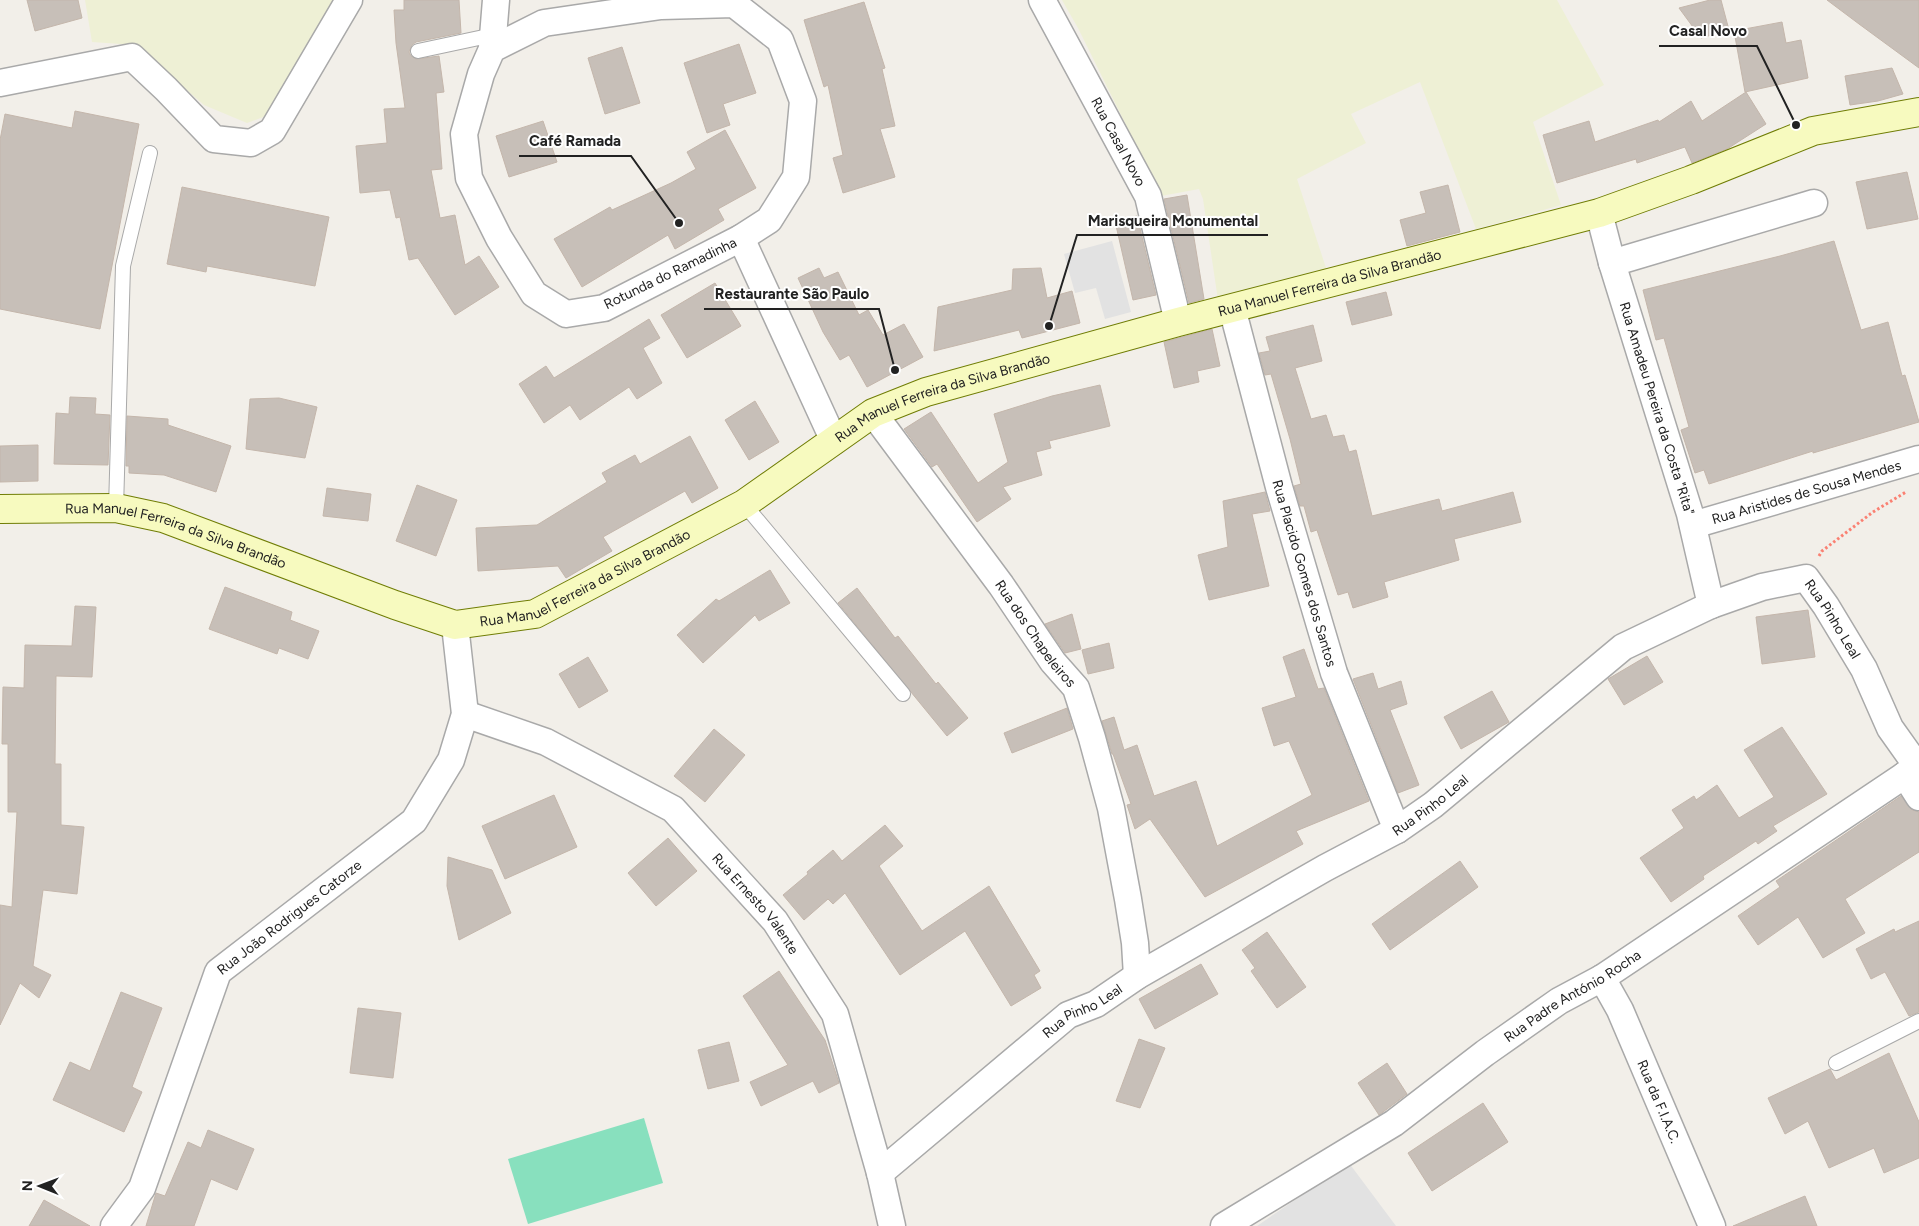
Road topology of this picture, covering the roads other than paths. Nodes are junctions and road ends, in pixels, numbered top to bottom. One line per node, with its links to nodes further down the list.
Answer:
1 (349, 0): 6 (street)
2 (496, 0): 4 (street)
3 (1042, 0): 14 (street, Rua Casal Novo)
4 (493, 42): 5 (lane); 11 (street, Rotunda do Ramadinha); 11 (street, Rotunda do Ramadinha)
5 (418, 51)
6 (0, 83)
7 (1919, 112): 10 (main road, Rua Manuel Ferreira da Silva Brandão)
8 (150, 153): 20 (lane)
9 (1814, 203): 12 (street)
10 (1599, 213): 12 (street, Rua Amadeu Pereira da Costa "Rita"); 13 (main road, Rua Manuel Ferreira da Silva Brandão)
11 (741, 238): 16 (street, Rotunda do Ramadinha)
12 (1612, 263): 21 (street, Rua Amadeu Pereira da Costa "Rita")
13 (1232, 308): 14 (main road, Rua Manuel Ferreira da Silva Brandão); 27 (street, Rua Placido Gomes dos Santos)
14 (1178, 322): 15 (main road, Rua Manuel Ferreira da Silva Brandão)
15 (873, 413): 16 (main road, Rua Manuel Ferreira da Silva Brandão); 28 (street, Rua dos Chapeleiros)
16 (834, 441): 18 (main road, Rua Manuel Ferreira da Silva Brandão)
17 (1919, 459): 21 (street, Rua Aristides de Sousa Mendes)
18 (744, 504): 23 (main road, Rua Manuel Ferreira da Silva Brandão); 24 (lane)
19 (0, 508): 20 (main road, Rua Manuel Ferreira da Silva Brandão)
20 (116, 508): 23 (main road, Rua Manuel Ferreira da Silva Brandão)
21 (1693, 524): 22 (street, Rua Amadeu Pereira da Costa "Rita")
22 (1711, 605): 26 (street, Rua Pinho Leal); 27 (street, Rua Pinho Leal)
23 (455, 625): 25 (street, Rua João Rodrigues Catorze)
24 (903, 694)
25 (465, 714): 32 (street, Rua Ernesto Valente); 33 (street, Rua João Rodrigues Catorze)
26 (1915, 776): 29 (street, Rua Padre António Rocha)
27 (1398, 830): 28 (street, Rua Pinho Leal)
28 (1136, 976): 32 (street, Rua Pinho Leal)
29 (1602, 978): 35 (street, Rua Padre António Rocha); 36 (street, Rua da F.I.A.C.)
30 (1919, 1021): 31 (lane)
31 (1836, 1063)
32 (880, 1173): 34 (street, Rua Ernesto Valente)
33 (114, 1226)
34 (892, 1226)
35 (1224, 1226)
36 (1712, 1226)

